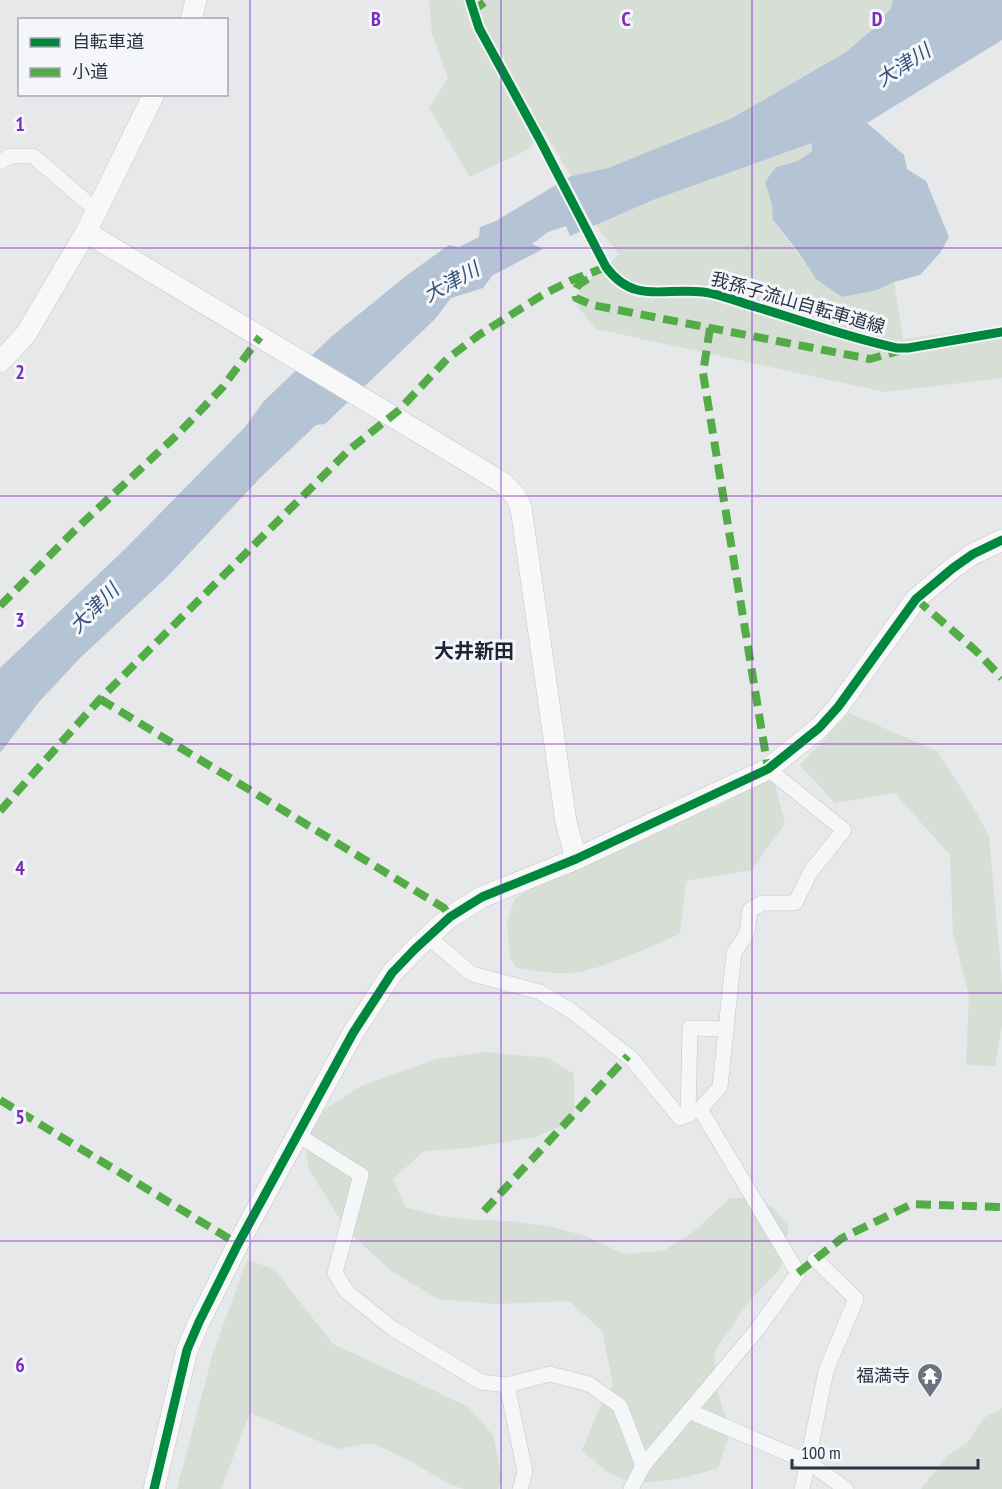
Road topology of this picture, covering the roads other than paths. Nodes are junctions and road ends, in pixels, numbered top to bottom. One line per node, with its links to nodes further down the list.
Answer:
1 (196, 0): 2 (street)
2 (192, 18)
3 (153, 96): 5 (street)
4 (0, 162): 5 (street)
5 (96, 210): 6 (street)
6 (86, 232): 7 (street); 10 (street)
7 (0, 362)
8 (1002, 540): 9 (street)
9 (768, 769): 10 (street); 12 (street)
10 (576, 859): 11 (street)
11 (428, 937): 13 (street); 14 (street)
12 (726, 1029): 13 (street); 13 (street)
13 (694, 1112): 17 (street)
14 (298, 1135): 16 (street); 20 (street)
15 (815, 1259): 18 (street)
16 (507, 1385): 19 (street); 21 (street)
17 (689, 1411): 18 (street); 19 (street)
18 (807, 1462): 23 (street); 24 (street)
19 (643, 1466): 22 (street)
20 (154, 1489)
21 (520, 1489)
22 (631, 1489)
23 (802, 1489)
24 (846, 1489)

